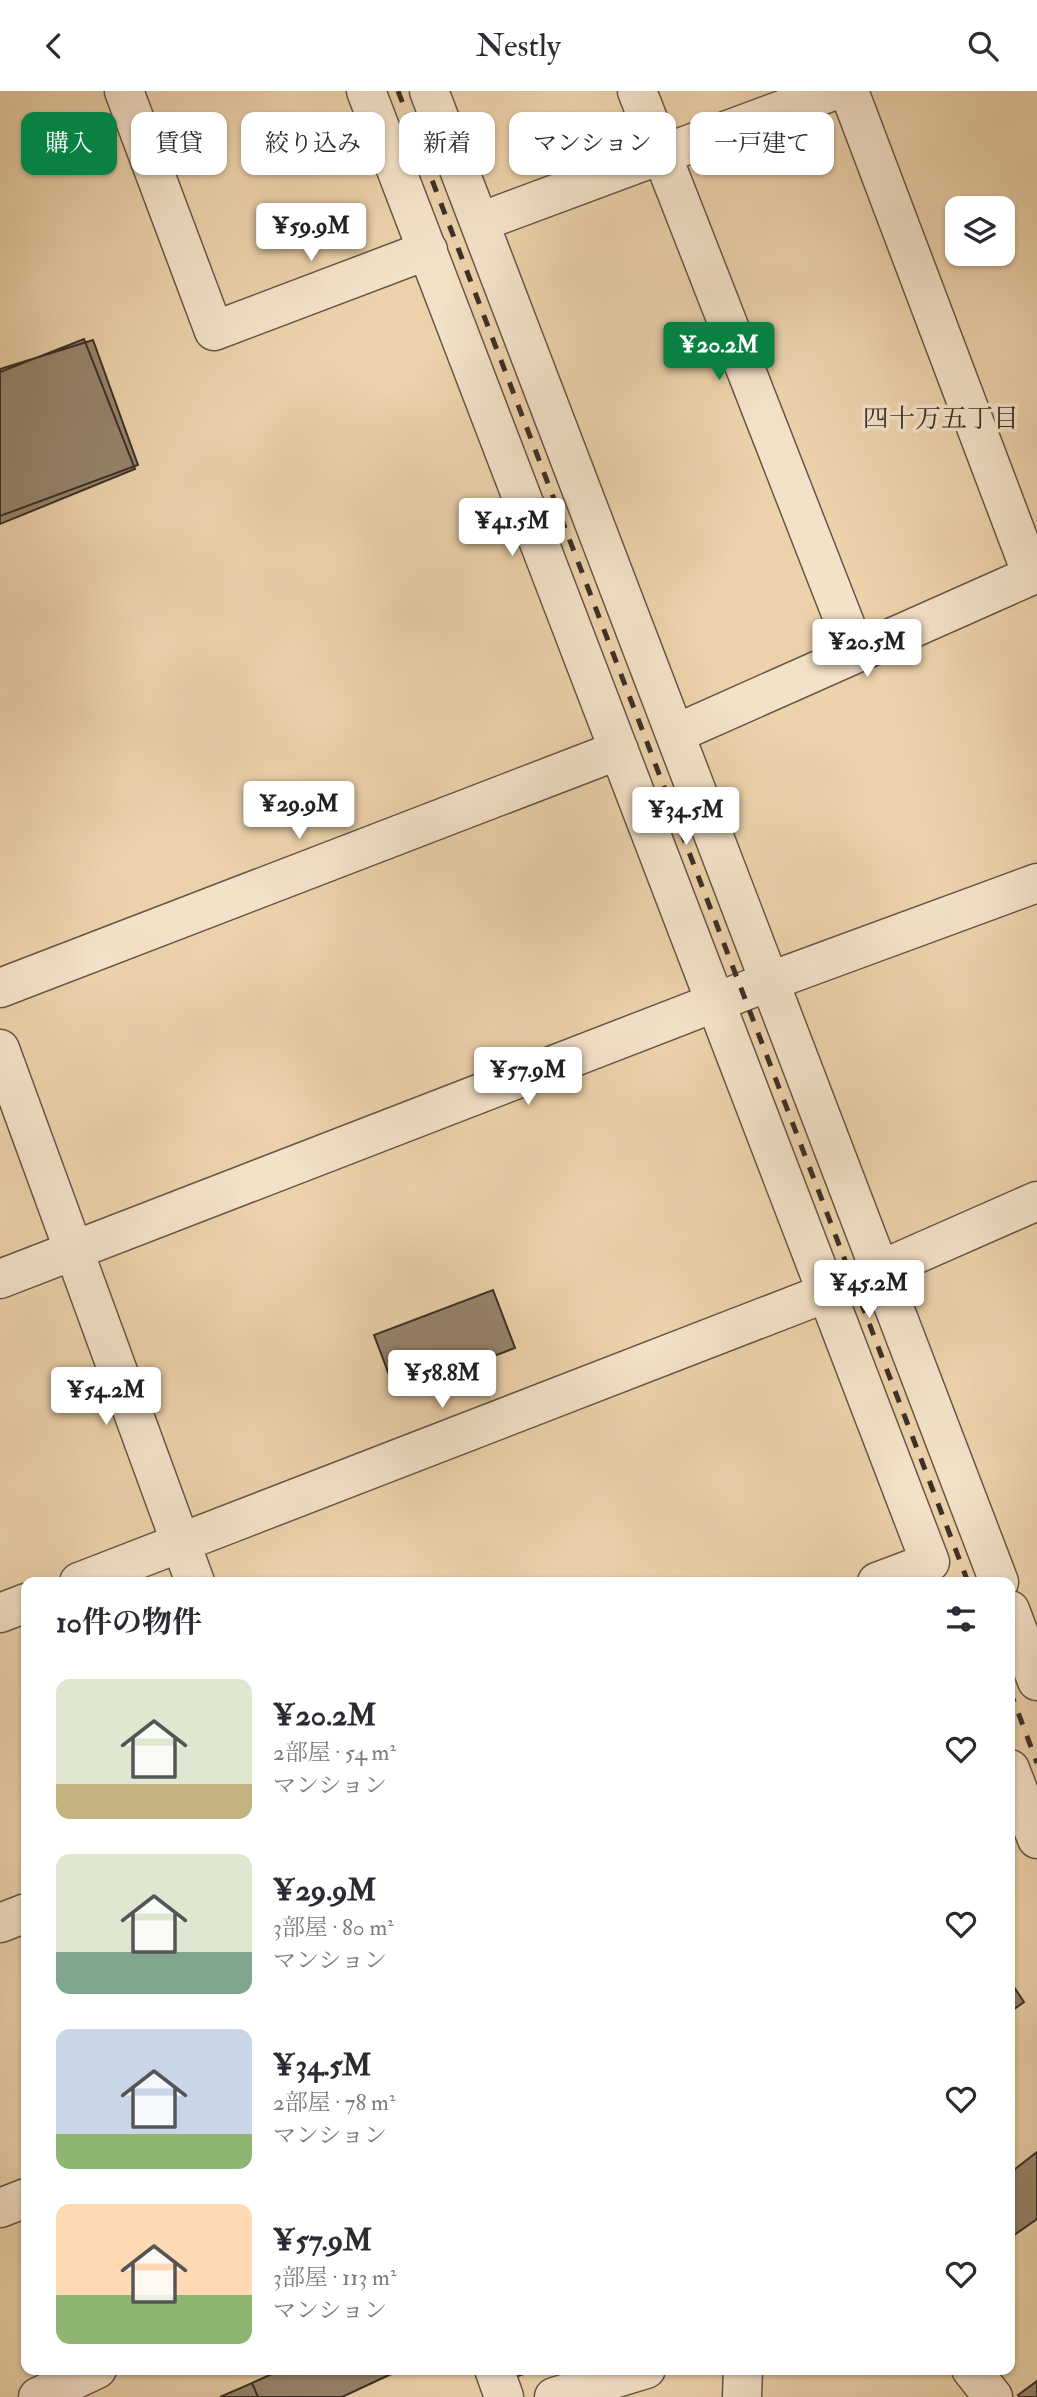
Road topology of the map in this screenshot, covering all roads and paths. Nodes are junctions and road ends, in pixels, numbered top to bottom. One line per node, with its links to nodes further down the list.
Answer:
1 (124, 91): 12 (street)
2 (366, 91): 12 (street)
3 (429, 91): 11 (street)
4 (637, 91): 7 (street)
5 (833, 91): 8 (street)
6 (849, 91): 13 (street)
7 (645, 112)
8 (676, 150)
9 (608, 175): 11 (street)
10 (670, 175): 14 (street)
11 (480, 222): 15 (street)
12 (429, 250): 16 (street)
13 (1034, 574): 14 (street)
14 (856, 652): 15 (street)
15 (674, 734): 18 (street)
16 (619, 750): 19 (street); 20 (street)
17 (1037, 883): 18 (street)
18 (768, 982): 20 (street); 24 (street)
19 (0, 988)
20 (717, 1002): 23 (street); 26 (street)
21 (0, 1049): 23 (street)
22 (1037, 1201): 24 (street)
23 (74, 1250): 25 (street); 27 (street)
24 (878, 1271): 32 (street)
25 (0, 1279)
26 (826, 1293): 27 (street); 28 (street)
27 (180, 1543): 29 (street); 30 (street)
28 (934, 1572): 31 (street)
29 (92, 1577)
30 (193, 1577)
31 (906, 1577)
32 (997, 1577)
33 (21, 1604): 34 (street)
34 (0, 1613)
35 (1015, 1623): 36 (street)
36 (1037, 1681)
37 (1015, 1788): 38 (street)
38 (1024, 1822)
39 (21, 1915): 40 (street)
40 (0, 1923)
41 (21, 2200): 42 (street)
42 (0, 2208)
43 (84, 2375): 48 (street)
44 (496, 2375): 49 (street)
45 (626, 2375): 50 (street)
46 (743, 2375): 51 (street)
47 (976, 2375): 52 (street)
48 (38, 2397)
49 (504, 2397)
50 (554, 2397)
51 (742, 2397)
52 (993, 2397)

